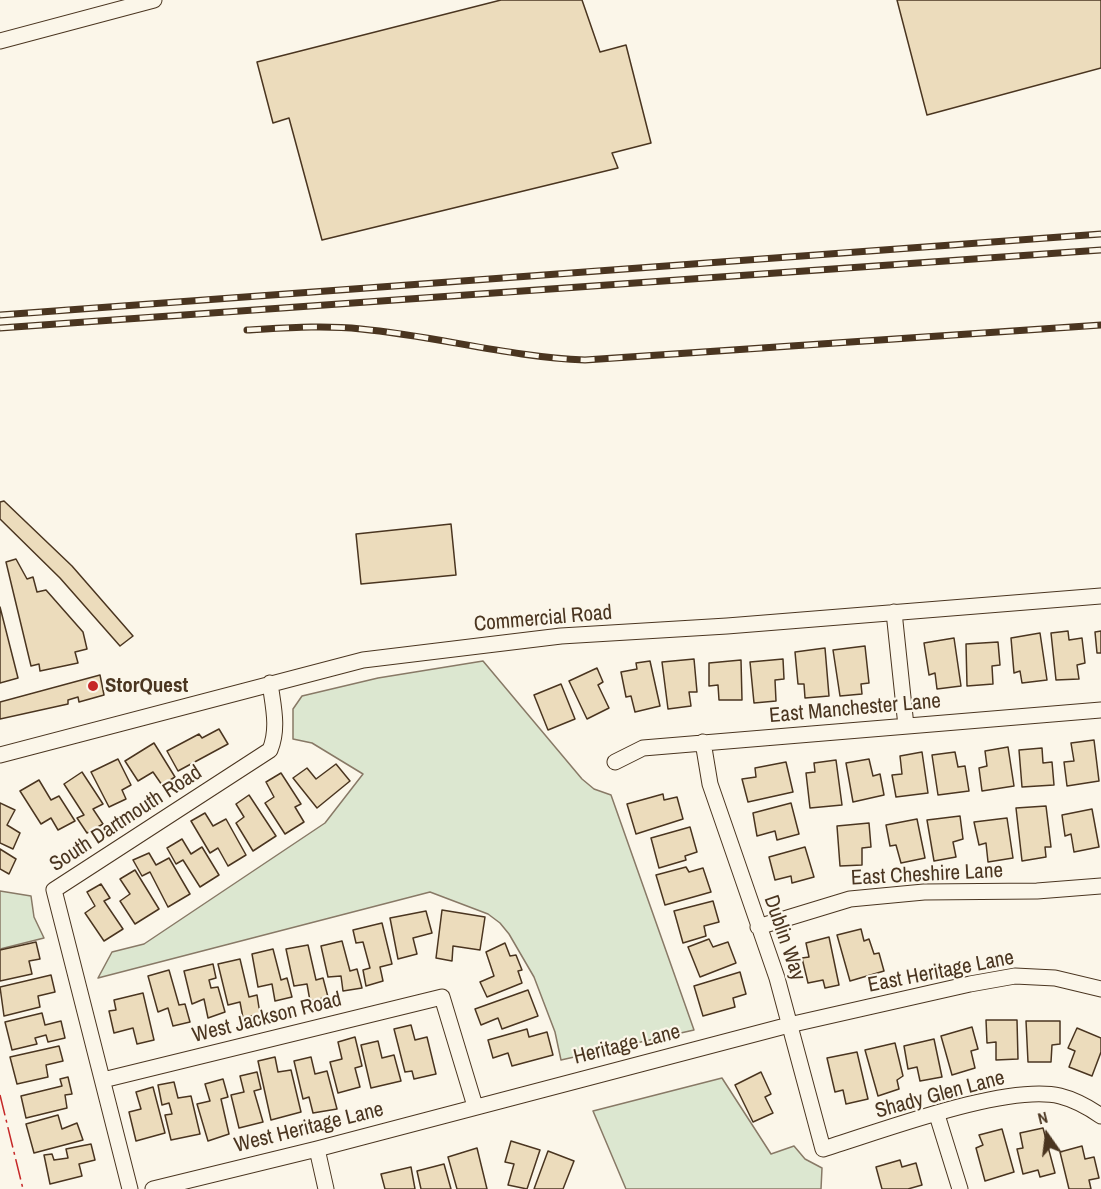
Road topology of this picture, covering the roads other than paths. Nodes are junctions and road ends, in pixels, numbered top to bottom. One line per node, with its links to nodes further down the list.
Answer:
1 (154, 0): 2 (street)
2 (0, 41)
3 (1101, 596): 4 (street, Commercial Road)
4 (894, 612): 5 (street, Commercial Road); 7 (street)
5 (270, 683): 9 (street, Commercial Road); 15 (street, South Dartmouth Road)
6 (1101, 710): 7 (street, East Manchester Lane)
7 (906, 726): 8 (street, East Manchester Lane)
8 (703, 742): 10 (street, East Manchester Lane); 12 (street, Dublin Way)
9 (0, 755)
10 (615, 762)
11 (1101, 886): 12 (street, East Cheshire Lane)
12 (758, 927): 14 (street, Dublin Way)
13 (1101, 989): 14 (street, East Heritage Lane)
14 (789, 1025): 16 (street, Heritage Lane); 20 (street, Dublin Way)
15 (103, 1080): 16 (street, West Jackson Road); 21 (street, South Dartmouth Road)
16 (475, 1106): 19 (street, West Heritage Lane)
17 (937, 1115): 18 (street, Shady Glen Lane); 20 (street, Shady Glen Lane); 24 (street)
18 (1101, 1116)
19 (317, 1149): 22 (street, West Heritage Lane); 23 (street)
20 (823, 1149)
21 (130, 1189)
22 (153, 1189)
23 (326, 1189)
24 (960, 1189)

